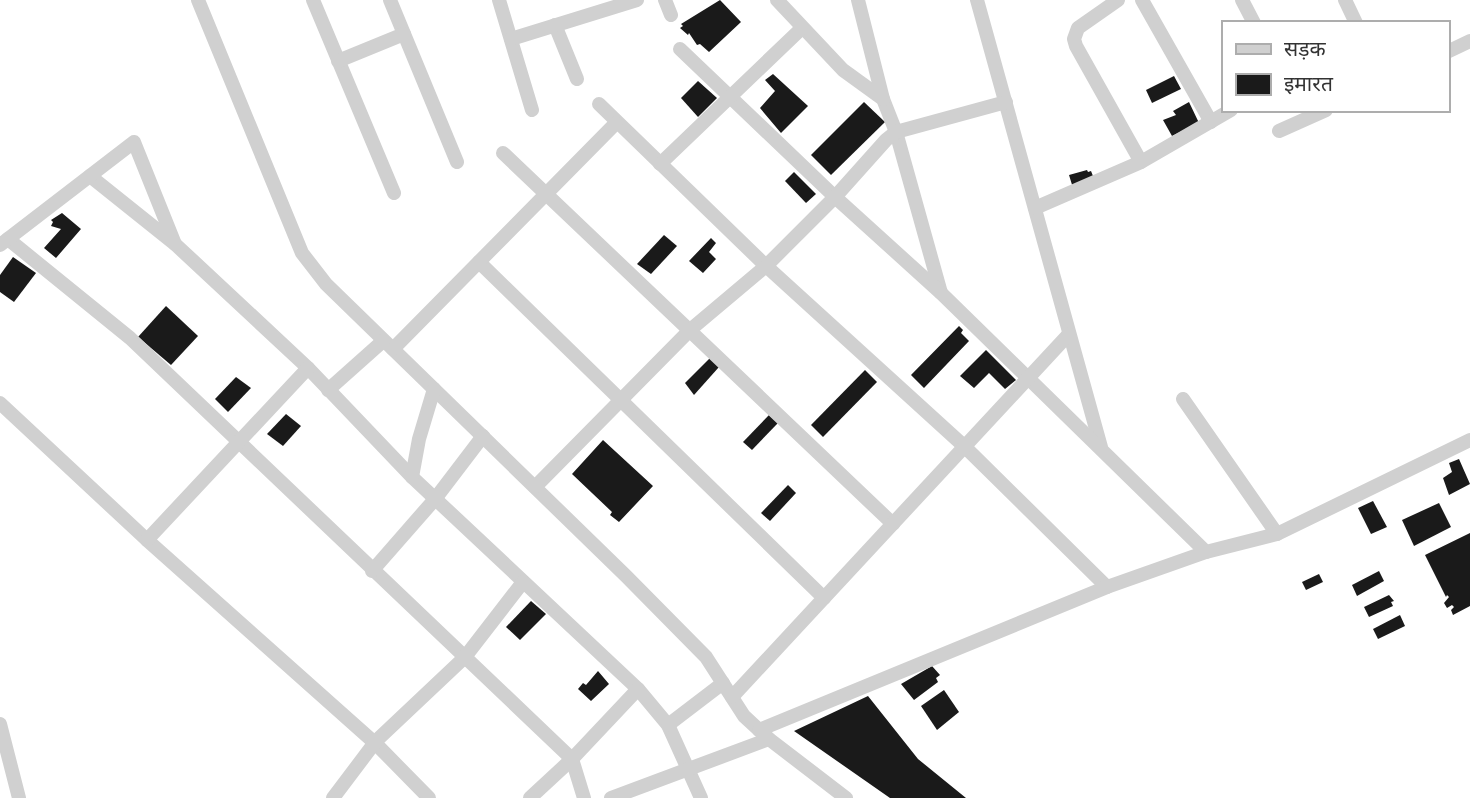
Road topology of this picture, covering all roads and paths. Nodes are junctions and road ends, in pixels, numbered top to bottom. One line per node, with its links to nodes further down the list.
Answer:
1 (198, 0): 54 (street)
2 (313, 0): 25 (street)
3 (390, 0): 20 (street)
4 (499, 0): 21 (street)
5 (637, 0): 14 (street)
6 (665, 0): 15 (street)
7 (777, 0): 19 (street)
8 (858, 0): 28 (street)
9 (977, 0): 29 (street)
10 (1118, 0): 40 (street)
11 (1142, 0): 34 (street)
12 (1242, 0): 16 (street)
13 (1345, 0): 17 (street)
14 (595, 6): 18 (street)
15 (671, 15)
16 (1253, 21)
17 (1355, 21)
18 (555, 25): 21 (street); 26 (street)
19 (802, 28): 27 (street); 28 (street)
20 (404, 34): 25 (street); 39 (street)
21 (511, 38): 31 (street)
22 (1470, 41): 24 (street)
23 (680, 49): 27 (street)
24 (1449, 51)
25 (338, 61): 43 (street)
26 (577, 79)
27 (732, 97): 41 (street); 45 (street)
28 (883, 99): 37 (street)
29 (1006, 102): 37 (street); 46 (street)
30 (599, 104): 35 (street)
31 (532, 110)
32 (1228, 112): 34 (street)
33 (1322, 112): 36 (street)
34 (1211, 122): 40 (street)
35 (616, 123): 41 (street); 44 (street)
36 (1279, 131)
37 (896, 132): 45 (street); 51 (street)
38 (503, 153): 44 (street)
39 (457, 162)
40 (1141, 162): 46 (street)
41 (660, 164): 50 (street)
42 (90, 176): 47 (street); 48 (street); 48 (street)
43 (394, 193)
44 (546, 194): 49 (street); 52 (street)
45 (835, 197): 50 (street); 51 (street)
46 (1035, 208): 53 (street)
47 (4, 242): 65 (street)
48 (175, 244): 55 (street)
49 (479, 262): 54 (street); 60 (street)
50 (766, 266): 52 (street); 66 (street)
51 (941, 293): 56 (street)
52 (690, 330): 60 (street); 71 (street)
53 (1069, 334): 56 (street); 67 (street)
54 (388, 345): 57 (street); 58 (street)
55 (308, 368): 58 (street); 65 (street)
56 (1028, 378): 66 (street); 67 (street)
57 (434, 389): 63 (street); 68 (street)
58 (328, 390): 68 (street)
59 (1183, 399): 72 (street)
60 (621, 400): 69 (street); 78 (street)
61 (0, 402): 62 (street)
62 (7, 416): 73 (street)
63 (483, 436): 69 (street); 70 (street)
64 (1470, 440): 72 (street)
65 (239, 442): 73 (street); 75 (street)
66 (965, 447): 71 (street); 77 (street)
67 (1101, 449): 74 (street)
68 (412, 477): 70 (street)
69 (535, 487): 80 (street)
70 (435, 499): 75 (street); 76 (street)
71 (893, 524): 78 (street)
72 (1278, 534): 74 (street)
73 (147, 540): 86 (street)
74 (1206, 552): 77 (street)
75 (372, 570): 79 (street)
76 (523, 582): 79 (street); 81 (street)
77 (1108, 587): 85 (street)
78 (824, 598): 82 (street)
79 (465, 657): 86 (street); 87 (street)
80 (723, 683): 82 (street); 83 (street)
81 (638, 688): 83 (street); 87 (street)
82 (732, 697): 85 (street)
83 (668, 725): 88 (street)
84 (1, 734): 89 (street)
85 (764, 734): 88 (street); 96 (street)
86 (376, 744): 90 (street); 91 (street)
87 (572, 759): 92 (street); 93 (street)
88 (688, 769): 94 (street); 95 (street)
89 (19, 798)
90 (333, 798)
91 (429, 798)
92 (530, 798)
93 (584, 798)
94 (611, 798)
95 (701, 798)
96 (846, 798)

